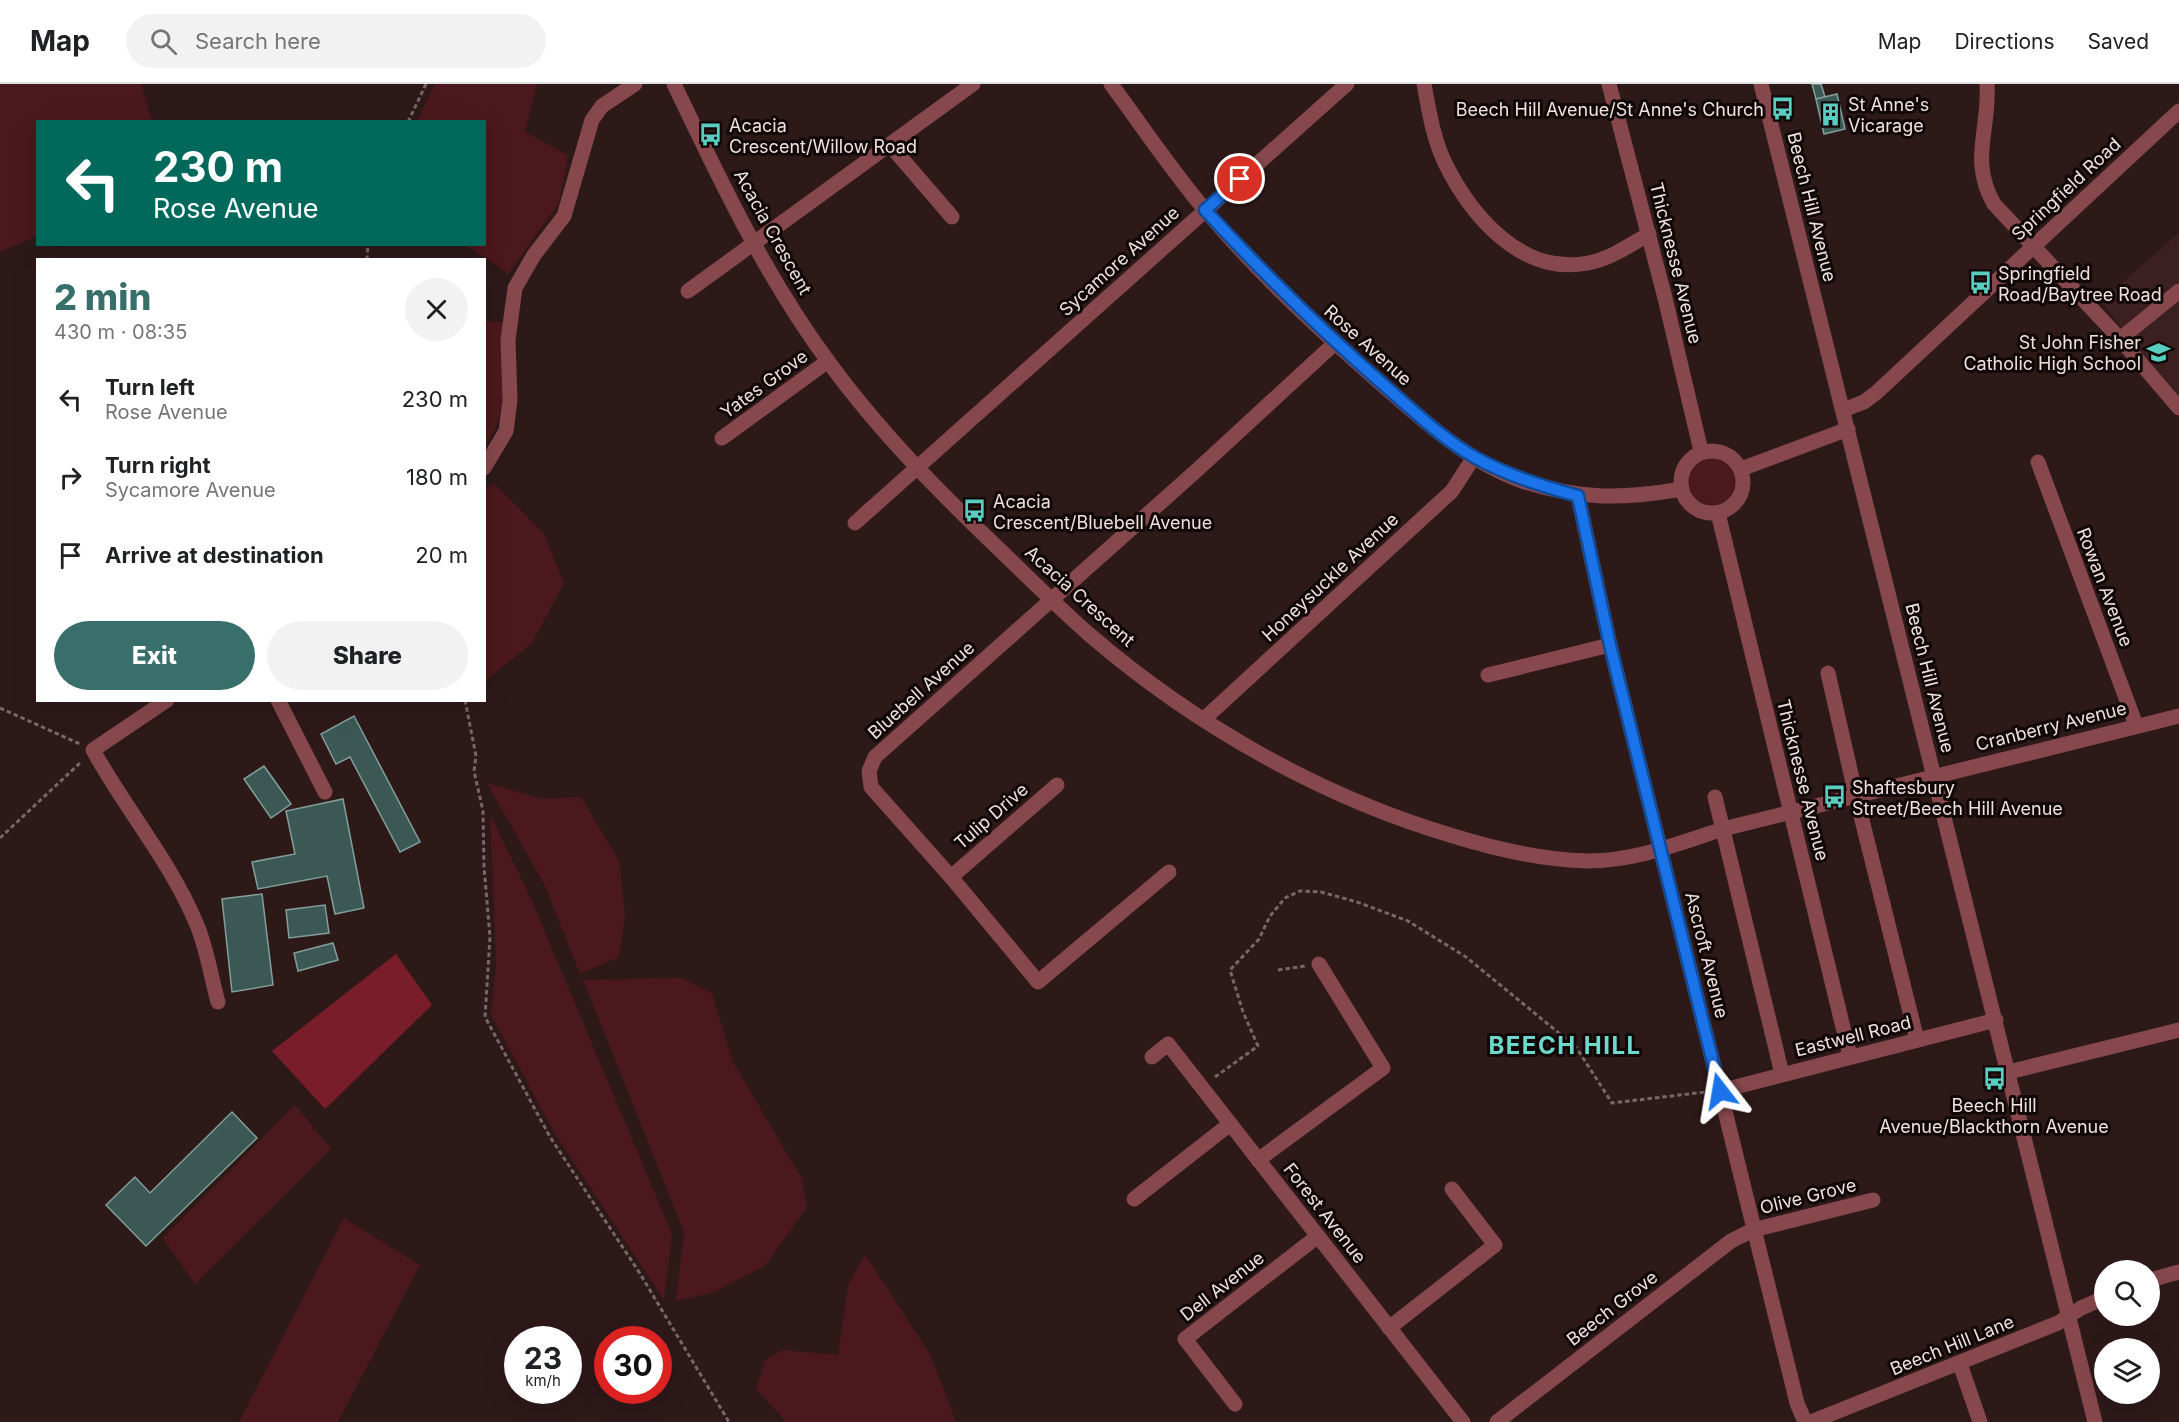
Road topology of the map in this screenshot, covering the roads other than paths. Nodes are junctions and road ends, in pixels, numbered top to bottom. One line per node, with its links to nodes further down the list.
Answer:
1 (635, 84): 29 (street)
2 (674, 84): 15 (street, Acacia Crescent)
3 (973, 84): 11 (street)
4 (1111, 84): 12 (street, Rose Avenue)
5 (1347, 84): 12 (street, Sycamore Avenue)
6 (1425, 84): 14 (street)
7 (1610, 84): 14 (street, Thicknesse Avenue)
8 (1761, 84): 23 (street, Beech Hill Avenue)
9 (1987, 84): 16 (street)
10 (2179, 111): 16 (street, Springfield Road)
11 (890, 145): 13 (street); 15 (street)
12 (1205, 210): 20 (street, Rose Avenue); 30 (street, Sycamore Avenue)
13 (952, 217)
14 (1649, 234): 26 (street, Thicknesse Avenue)
15 (754, 244): 17 (street); 21 (street, Acacia Crescent)
16 (2034, 246): 19 (street); 23 (street, Springfield Road)
17 (688, 291)
18 (2179, 291): 19 (street)
19 (2121, 339): 22 (street)
20 (1335, 343): 27 (street, Rose Avenue); 36 (street, Bluebell Avenue)
21 (828, 361): 25 (street, Yates Grove); 30 (street, Acacia Crescent)
22 (2179, 408)
23 (1843, 410): 24 (street, Beech Hill Avenue)
24 (1848, 429): 31 (street); 45 (street, Beech Hill Avenue)
25 (722, 438)
26 (1701, 452): 31 (street); 32 (street)
27 (1474, 457): 33 (street, Rose Avenue); 43 (street, Honeysuckle Avenue)
28 (2038, 462): 44 (street, Rowan Avenue)
29 (486, 465)
30 (917, 467): 35 (street, Sycamore Avenue); 36 (street, Acacia Crescent)
31 (1741, 469): 34 (street)
32 (1682, 489): 33 (street, Rose Avenue); 34 (street)
33 (1578, 496): 37 (street, Ascroft Avenue)
34 (1718, 513): 50 (street, Thicknesse Avenue)
35 (855, 523)
36 (1051, 599): 43 (street, Acacia Crescent); 54 (street, Bluebell Avenue)
37 (1610, 645): 39 (street); 52 (street, Ascroft Avenue)
38 (1828, 673): 48 (street)
39 (1488, 675)
40 (163, 702): 56 (street)
41 (279, 702): 47 (street)
42 (2179, 716): 44 (street, Cranberry Avenue)
43 (1204, 718): 52 (street, Acacia Crescent)
44 (2136, 725): 45 (street, Cranberry Avenue)
45 (1933, 776): 48 (street, Cranberry Avenue); 57 (street, Beech Hill Avenue)
46 (1057, 785): 54 (street, Tulip Drive)
47 (325, 792)
48 (1856, 796): 50 (street, Cranberry Avenue); 59 (street)
49 (1715, 797): 51 (street)
50 (1791, 812): 51 (street, Acacia Crescent); 60 (street, Thicknesse Avenue)
51 (1722, 830): 52 (street, Acacia Crescent); 63 (street)
52 (1661, 849): 64 (street, Ascroft Avenue)
53 (1169, 872): 54 (street, Bluebell Avenue)
54 (951, 877)
55 (1319, 964): 66 (street)
56 (218, 1002)
57 (1996, 1020): 59 (street, Eastwell Road); 62 (street, Beech Hill Avenue)
58 (2179, 1030): 62 (street)
59 (1917, 1040): 60 (street, Eastwell Road)
60 (1850, 1056): 63 (street, Eastwell Road)
61 (1152, 1057): 65 (street, Forest Avenue)
62 (2008, 1072): 75 (street, Beech Hill Avenue)
63 (1782, 1074): 64 (street, Eastwell Road)
64 (1720, 1091): 70 (street, Ascroft Avenue)
65 (1230, 1124): 66 (street, Forest Avenue); 68 (street)
66 (1258, 1160): 71 (street, Forest Avenue)
67 (1452, 1189): 76 (street)
68 (1134, 1199)
69 (1873, 1200): 70 (street, Olive Grove)
70 (1753, 1230): 80 (street, Beech Grove); 81 (street, Ascroft Avenue)
71 (1318, 1236): 76 (street, Forest Avenue); 78 (street, Dell Avenue)
72 (2179, 1272): 73 (street)
73 (2160, 1277)
74 (2094, 1303): 75 (street, Beech Hill Lane)
75 (2069, 1316): 77 (street, Beech Hill Lane); 84 (street, Beech Hill Avenue)
76 (1389, 1328): 79 (street, Forest Avenue)
77 (1960, 1364): 82 (street, Beech Hill Lane); 83 (street)
78 (1235, 1404)
79 (1463, 1422)
80 (1497, 1422)
81 (1805, 1422)
82 (1811, 1422)
83 (1980, 1422)
84 (2095, 1422)

